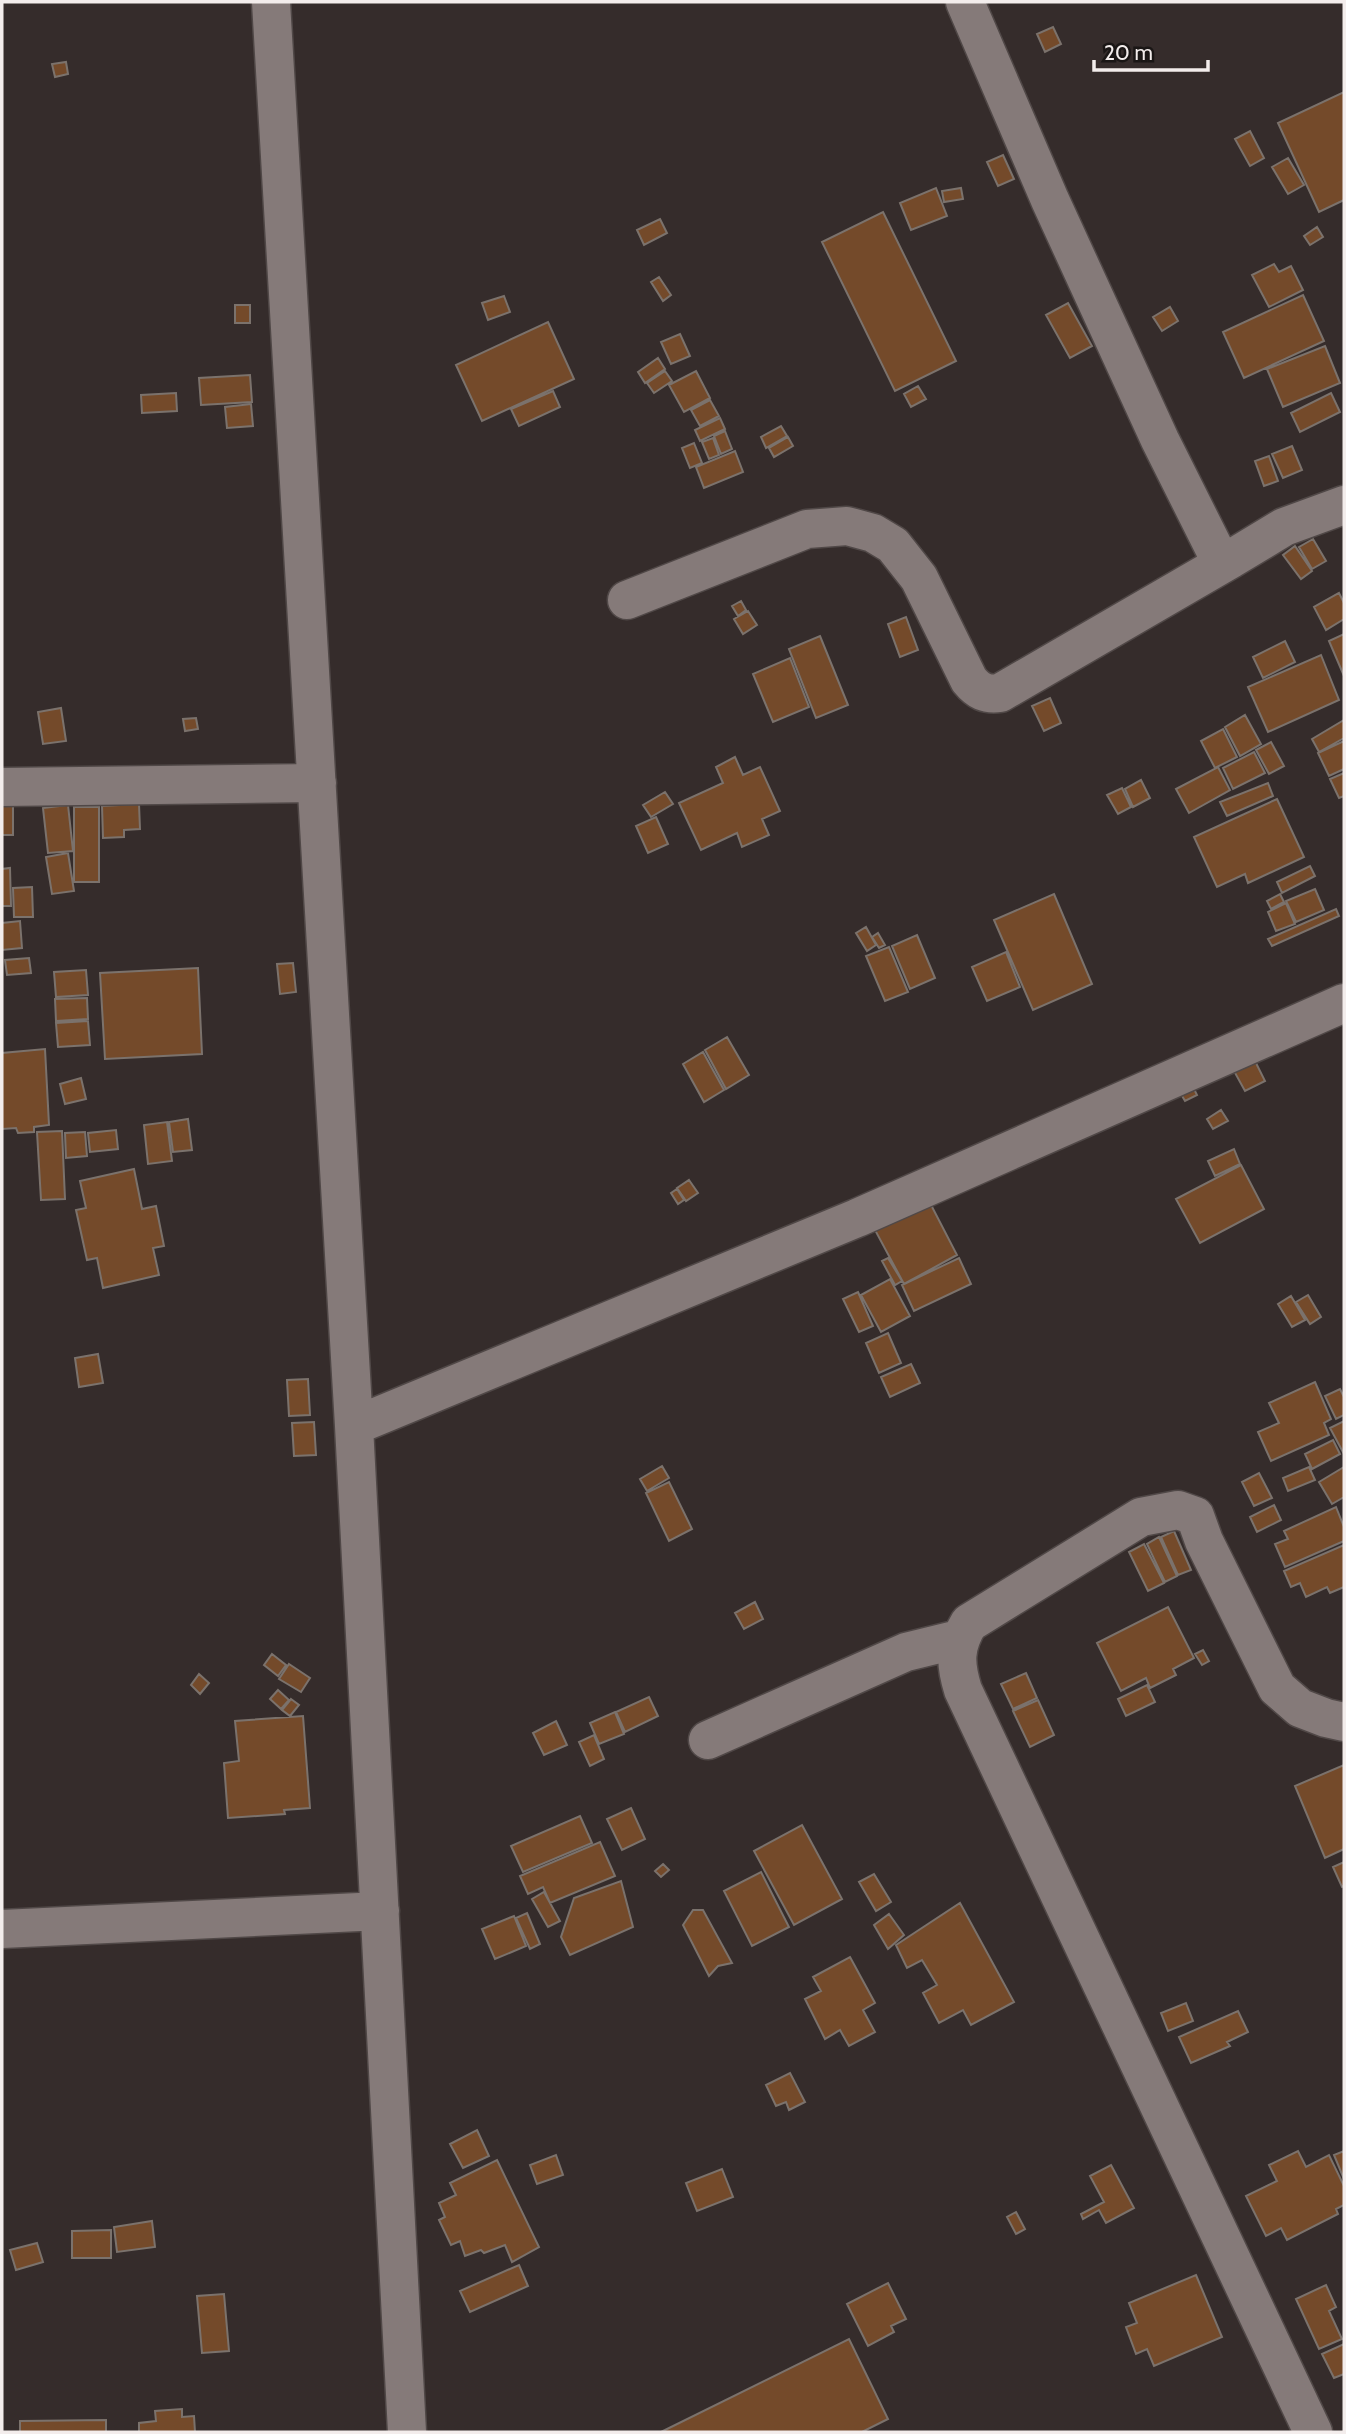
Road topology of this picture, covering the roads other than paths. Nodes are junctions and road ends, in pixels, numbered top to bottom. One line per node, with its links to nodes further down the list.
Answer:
1 (271, 2): 6 (street)
2 (965, 2): 4 (street)
3 (1344, 505): 4 (street)
4 (1231, 559): 5 (street)
5 (627, 600)
6 (317, 783): 7 (street); 9 (street)
7 (2, 787)
8 (1344, 1003): 9 (street)
9 (354, 1426): 13 (street)
10 (959, 1639): 11 (street); 12 (street); 16 (street)
11 (1344, 1722)
12 (708, 1740)
13 (380, 1912): 14 (street); 15 (street)
14 (2, 1929)
15 (407, 2432)
16 (1313, 2432)

